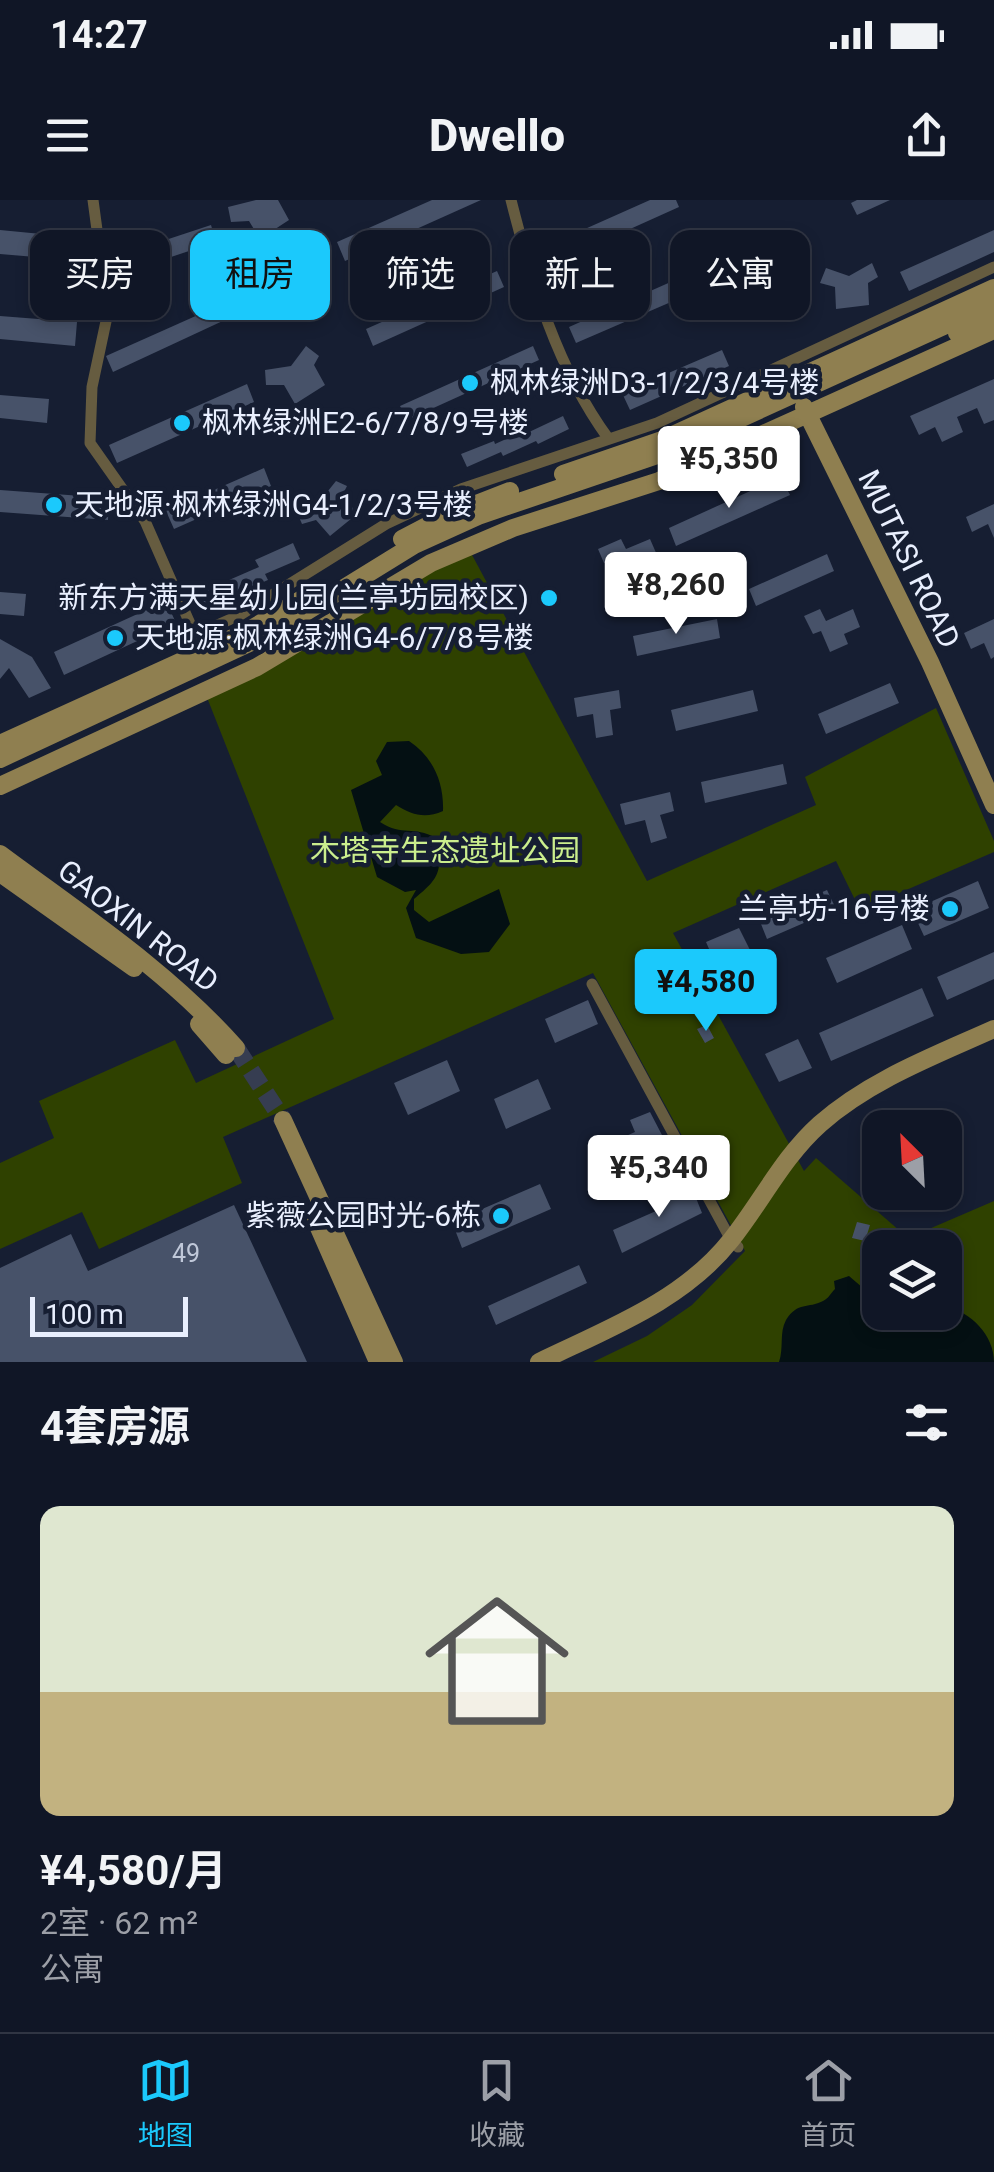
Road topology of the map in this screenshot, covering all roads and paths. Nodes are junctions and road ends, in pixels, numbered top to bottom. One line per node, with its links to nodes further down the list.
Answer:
1 (93, 200): 9 (street)
2 (510, 200): 9 (street)
3 (994, 267): 9 (street)
4 (994, 288): 10 (main road)
5 (994, 303): 8 (main road)
6 (994, 316): 8 (main road)
7 (994, 330): 8 (main road)
8 (808, 402): 11 (main road); 12 (main road); 13 (main road, MUTASI ROAD); 14 (main road); 15 (main road, MUTASI ROAD)
9 (608, 438)
10 (0, 744)
11 (0, 759)
12 (0, 772)
13 (994, 778)
14 (0, 786)
15 (994, 805)
16 (0, 854): 17 (main road, GAOXIN ROAD)
17 (0, 873)
18 (592, 984): 21 (street)
19 (994, 1029): 21 (main road)
20 (994, 1041): 21 (main road)
21 (735, 1244): 24 (main road); 25 (main road)
22 (378, 1362): 23 (main road)
23 (394, 1362)
24 (539, 1362)
25 (564, 1362)

